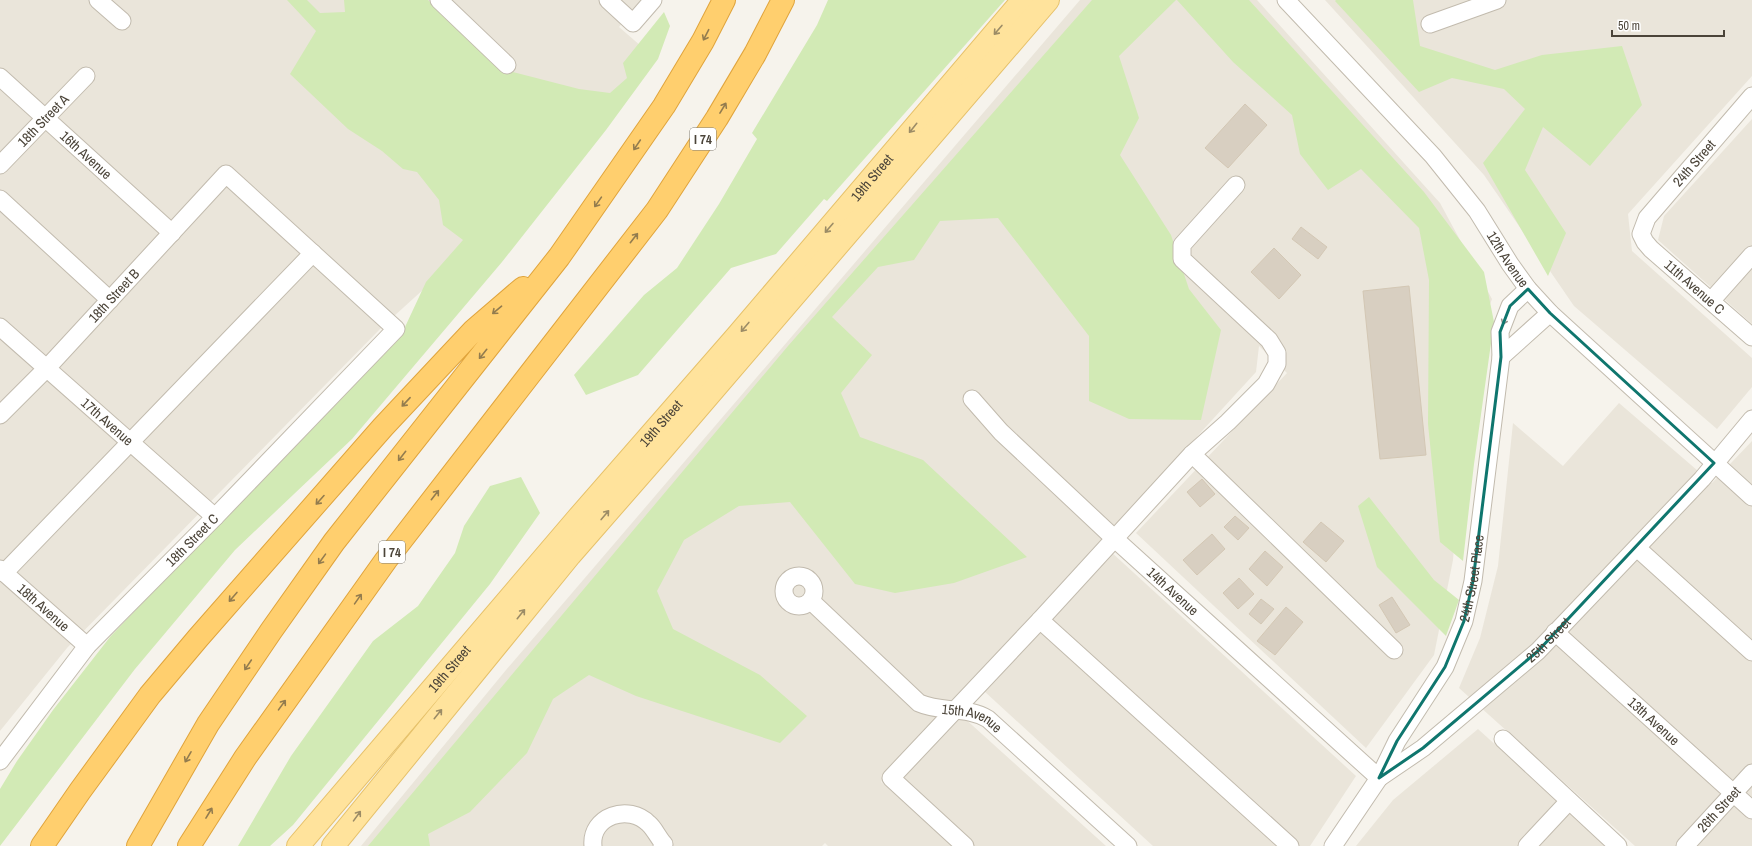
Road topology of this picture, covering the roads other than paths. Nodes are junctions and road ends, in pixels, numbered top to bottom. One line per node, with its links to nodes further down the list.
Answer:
1 (98, 0): 11 (street)
2 (439, 0): 13 (street)
3 (608, 0): 4 (street)
4 (653, 0)
5 (724, 0): 25 (highway, one-way to 25)
6 (783, 0): 63 (highway, I 74, one-way to 6)
7 (1023, 0): 59 (main road, 19th Street, one-way to 59)
8 (1048, 0): 64 (main road, 19th Street, one-way to 8)
9 (1286, 0): 26 (street, 12th Avenue)
10 (1498, 0): 12 (street)
11 (122, 21)
12 (1430, 24)
13 (507, 64)
14 (86, 76): 17 (street, 18th Street A)
15 (0, 77): 17 (street, 16th Avenue)
16 (1752, 96): 22 (street, 24th Street)
17 (46, 118): 18 (street, 18th Street A); 21 (street, 16th Avenue)
18 (0, 165)
19 (1236, 184): 38 (street)
20 (0, 199): 27 (street)
21 (172, 233): 23 (street, 18th Street B); 27 (street, 18th Street B)
22 (1641, 234): 28 (street, 11th Avenue C)
23 (313, 253): 37 (street); 41 (street, 18th Street C)
24 (1752, 255): 28 (street)
25 (559, 258): 61 (highway, one-way to 61); 62 (highway, one-way to 62)
26 (1528, 289): 29 (street, 12th Avenue); 32 (street, 24th Street Place, one-way to 32)
27 (110, 300): 33 (street, 18th Street B)
28 (1711, 301): 31 (street, 11th Avenue C)
29 (1550, 313): 32 (street); 39 (street, 12th Avenue)
30 (0, 327): 33 (street, 17th Avenue)
31 (1752, 337)
32 (1501, 357): 55 (street, 24th Street Place)
33 (46, 368): 35 (street, 18th Street B); 37 (street, 17th Avenue)
34 (972, 399): 42 (street, 14th Avenue)
35 (0, 415)
36 (1752, 419): 39 (street, 25th Street)
37 (130, 442): 41 (street, 17th Avenue); 44 (street)
38 (1192, 454): 42 (street); 49 (street)
39 (1714, 463): 40 (street, 12th Avenue); 43 (street, 25th Street)
40 (1752, 497)
41 (215, 517): 48 (street, 18th Street C)
42 (1115, 539): 46 (street); 55 (street, 14th Avenue)
43 (1637, 548): 47 (street, 25th Street); 50 (street)
44 (2, 571): 48 (street, 18th Avenue)
45 (811, 601): 51 (street, 15th Avenue)
46 (1040, 620): 51 (street); 68 (street)
47 (1555, 632): 55 (street, 25th Street); 56 (street, 13th Avenue)
48 (87, 646): 53 (street, 18th Street C)
49 (1394, 650)
50 (1752, 652)
51 (956, 710): 66 (street); 67 (street, 15th Avenue)
52 (1503, 739): 57 (street)
53 (0, 761)
54 (1752, 773): 56 (street, 26th Street)
55 (1379, 778): 69 (street, 25th Street)
56 (1733, 793): 58 (street, 13th Avenue); 72 (street, 26th Street)
57 (1570, 801): 70 (street); 71 (street)
58 (1752, 810)
59 (305, 844)
60 (666, 845): 65 (street)
61 (42, 846)
62 (138, 846)
63 (189, 846)
64 (332, 846)
65 (593, 846)
66 (965, 846)
67 (1128, 846)
68 (1290, 846)
69 (1333, 846)
70 (1527, 846)
71 (1618, 846)
72 (1685, 846)

